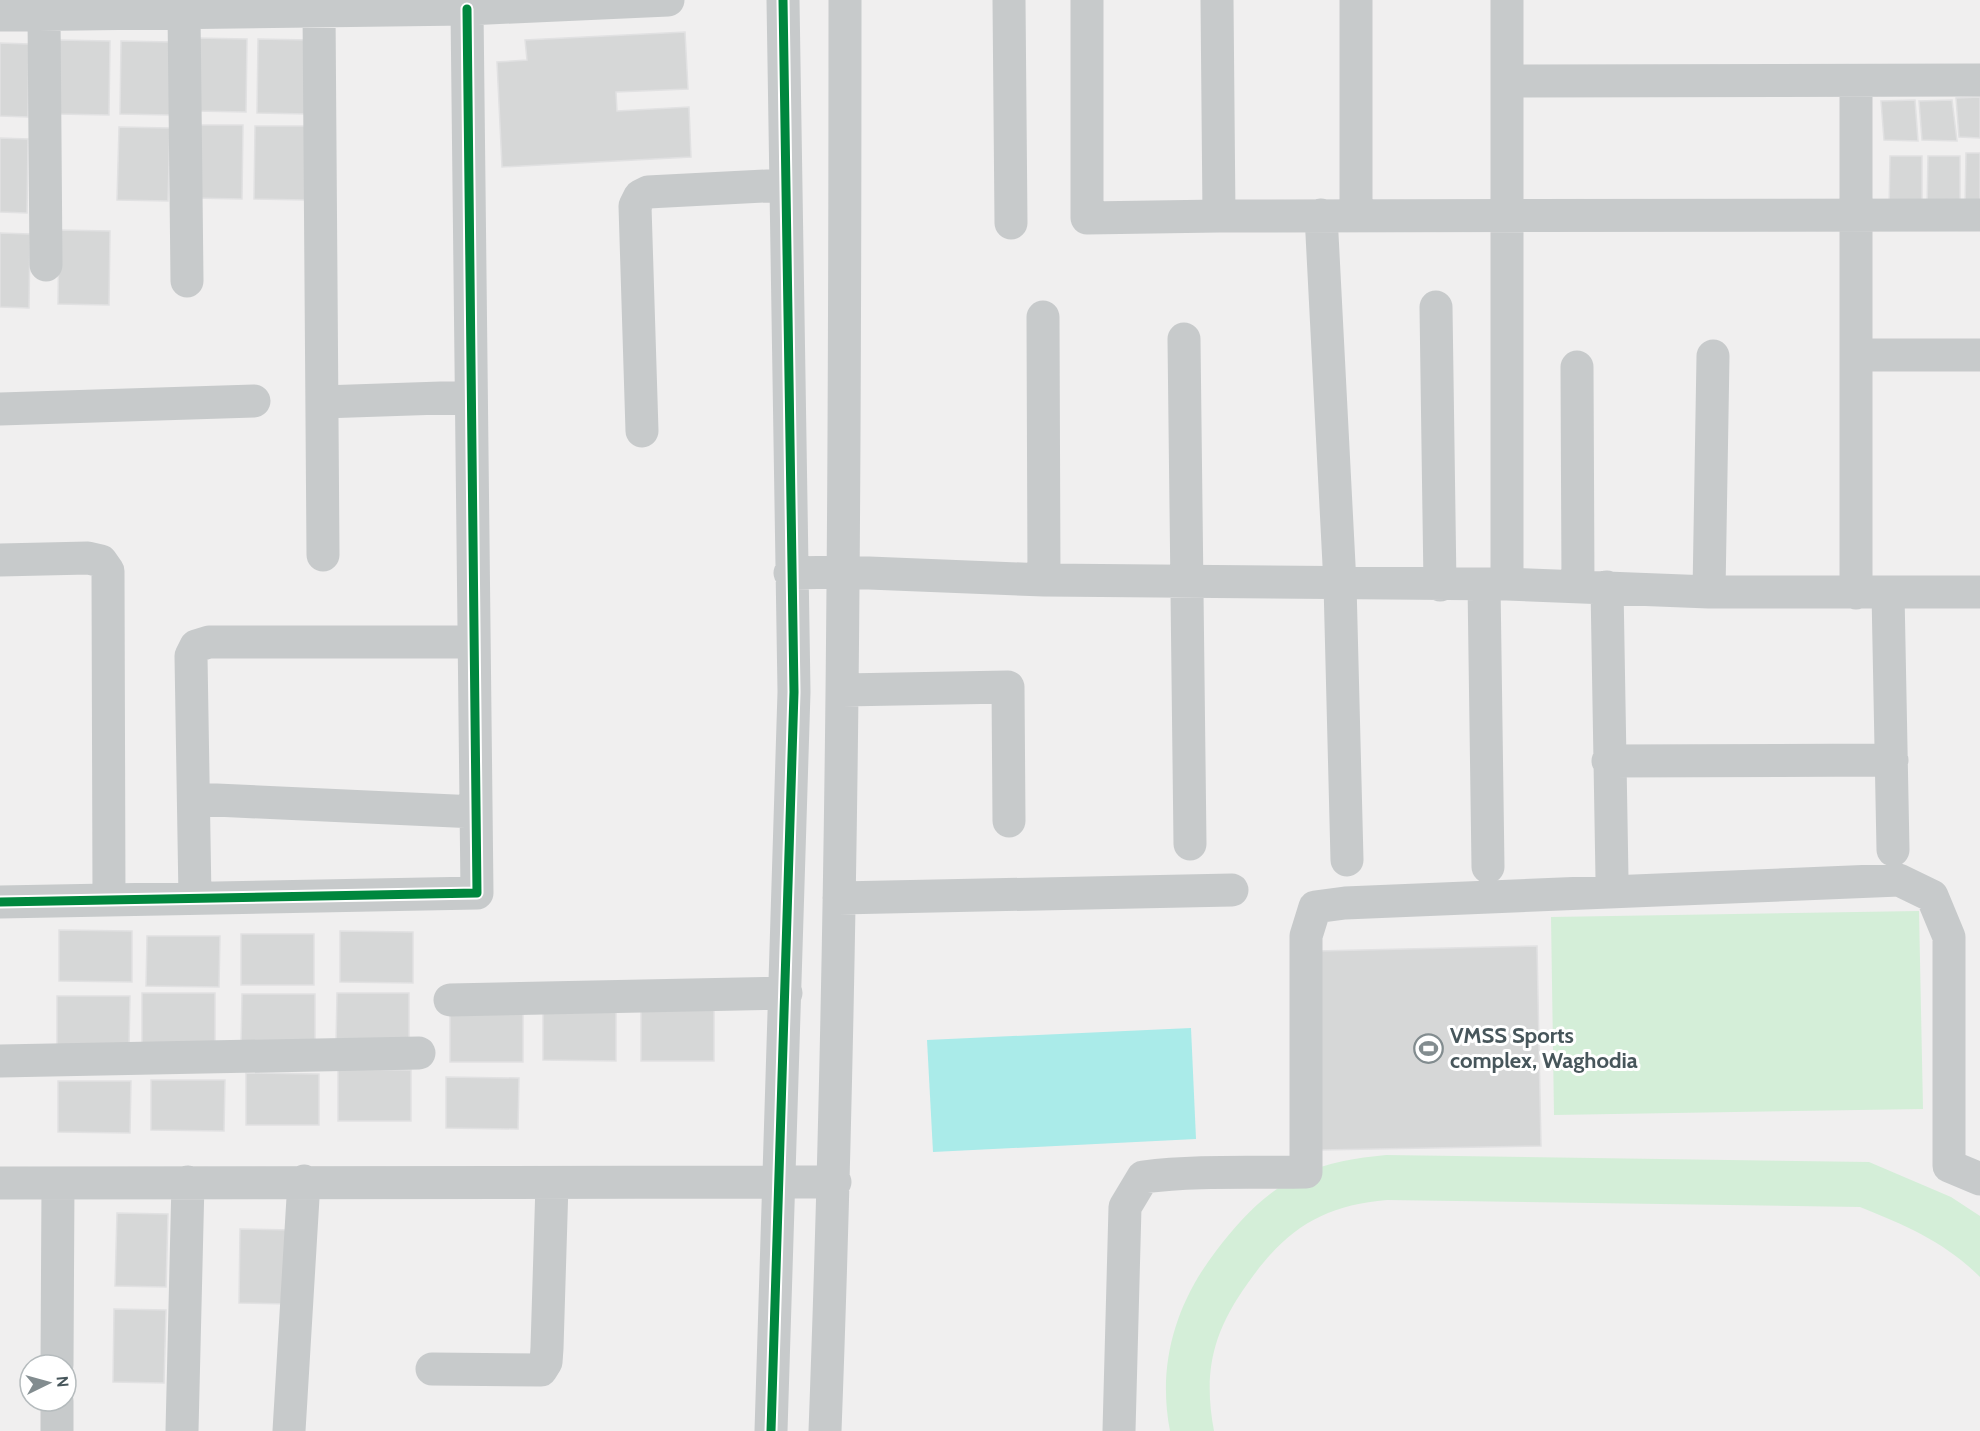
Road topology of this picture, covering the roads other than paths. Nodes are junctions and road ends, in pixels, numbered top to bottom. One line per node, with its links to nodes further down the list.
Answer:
1 (668, 0): 9 (street)
2 (783, 0): 21 (street)
3 (845, 0): 45 (street)
4 (1009, 0): 28 (street)
5 (1087, 0): 25 (street)
6 (1217, 0): 25 (street)
7 (1356, 0): 23 (street)
8 (1507, 0): 19 (street)
9 (619, 1): 11 (street)
10 (369, 5): 11 (street); 14 (street)
11 (481, 5): 38 (street)
12 (247, 6): 14 (street); 15 (street)
13 (118, 7): 15 (street); 17 (street)
14 (319, 10): 40 (street)
15 (184, 12): 30 (street)
16 (0, 15): 17 (street)
17 (44, 15): 29 (street)
18 (1980, 80): 20 (street)
19 (1507, 81): 20 (street); 27 (street)
20 (1856, 82): 26 (street)
21 (785, 185): 42 (street); 46 (street)
22 (1321, 215): 23 (street); 25 (street); 49 (street)
23 (1356, 215): 27 (street)
24 (1980, 215): 26 (street)
25 (1219, 216)
26 (1857, 216): 27 (street); 34 (street)
27 (1507, 217): 50 (street)
28 (1011, 223)
29 (46, 265)
30 (187, 281)
31 (1436, 307): 51 (street)
32 (1043, 317): 47 (street)
33 (1184, 339): 48 (street)
34 (1857, 355): 35 (street); 55 (street)
35 (1980, 355)
36 (1713, 356): 53 (street)
37 (1577, 367): 52 (street)
38 (471, 397): 40 (street); 57 (street)
39 (254, 401): 41 (street)
40 (322, 402): 43 (street)
41 (0, 409)
42 (642, 431)
43 (323, 555)
44 (0, 560): 72 (street)
45 (844, 572): 46 (street); 47 (street); 58 (street)
46 (790, 573): 74 (street)
47 (1044, 580): 48 (street)
48 (1186, 580): 49 (street); 64 (street)
49 (1340, 584): 51 (street); 66 (street)
50 (1496, 584): 51 (street); 52 (street); 67 (street)
51 (1440, 585)
52 (1592, 586): 53 (street); 60 (street)
53 (1709, 592): 55 (street)
54 (1980, 592): 56 (street)
55 (1856, 593): 56 (street)
56 (1888, 593): 59 (street)
57 (474, 642): 61 (street); 62 (street)
58 (843, 690): 63 (street); 71 (street)
59 (1892, 760): 60 (street); 65 (street)
60 (1608, 761): 68 (street)
61 (194, 800): 62 (street); 70 (street)
62 (476, 812): 70 (street)
63 (1009, 821)
64 (1190, 844)
65 (1893, 850)
66 (1347, 860)
67 (1488, 867)
68 (1612, 878)
69 (1232, 890): 71 (street)
70 (195, 898): 72 (street)
71 (839, 898): 82 (street)
72 (109, 900): 73 (street)
73 (0, 902)
74 (786, 993): 75 (street); 81 (street)
75 (450, 1000)
76 (419, 1053): 77 (street)
77 (0, 1061)
78 (1980, 1179): 94 (street)
79 (304, 1181): 80 (street); 85 (street); 91 (street)
80 (188, 1182): 84 (street); 90 (street)
81 (781, 1182): 82 (street); 85 (street); 92 (street)
82 (835, 1182): 93 (street)
83 (0, 1183): 84 (street)
84 (58, 1183): 86 (street)
85 (552, 1184): 87 (street)
86 (57, 1353)
87 (432, 1369)
88 (57, 1413): 89 (street)
89 (57, 1431)
90 (182, 1431)
91 (289, 1431)
92 (771, 1431)
93 (825, 1431)
94 (1119, 1431)

